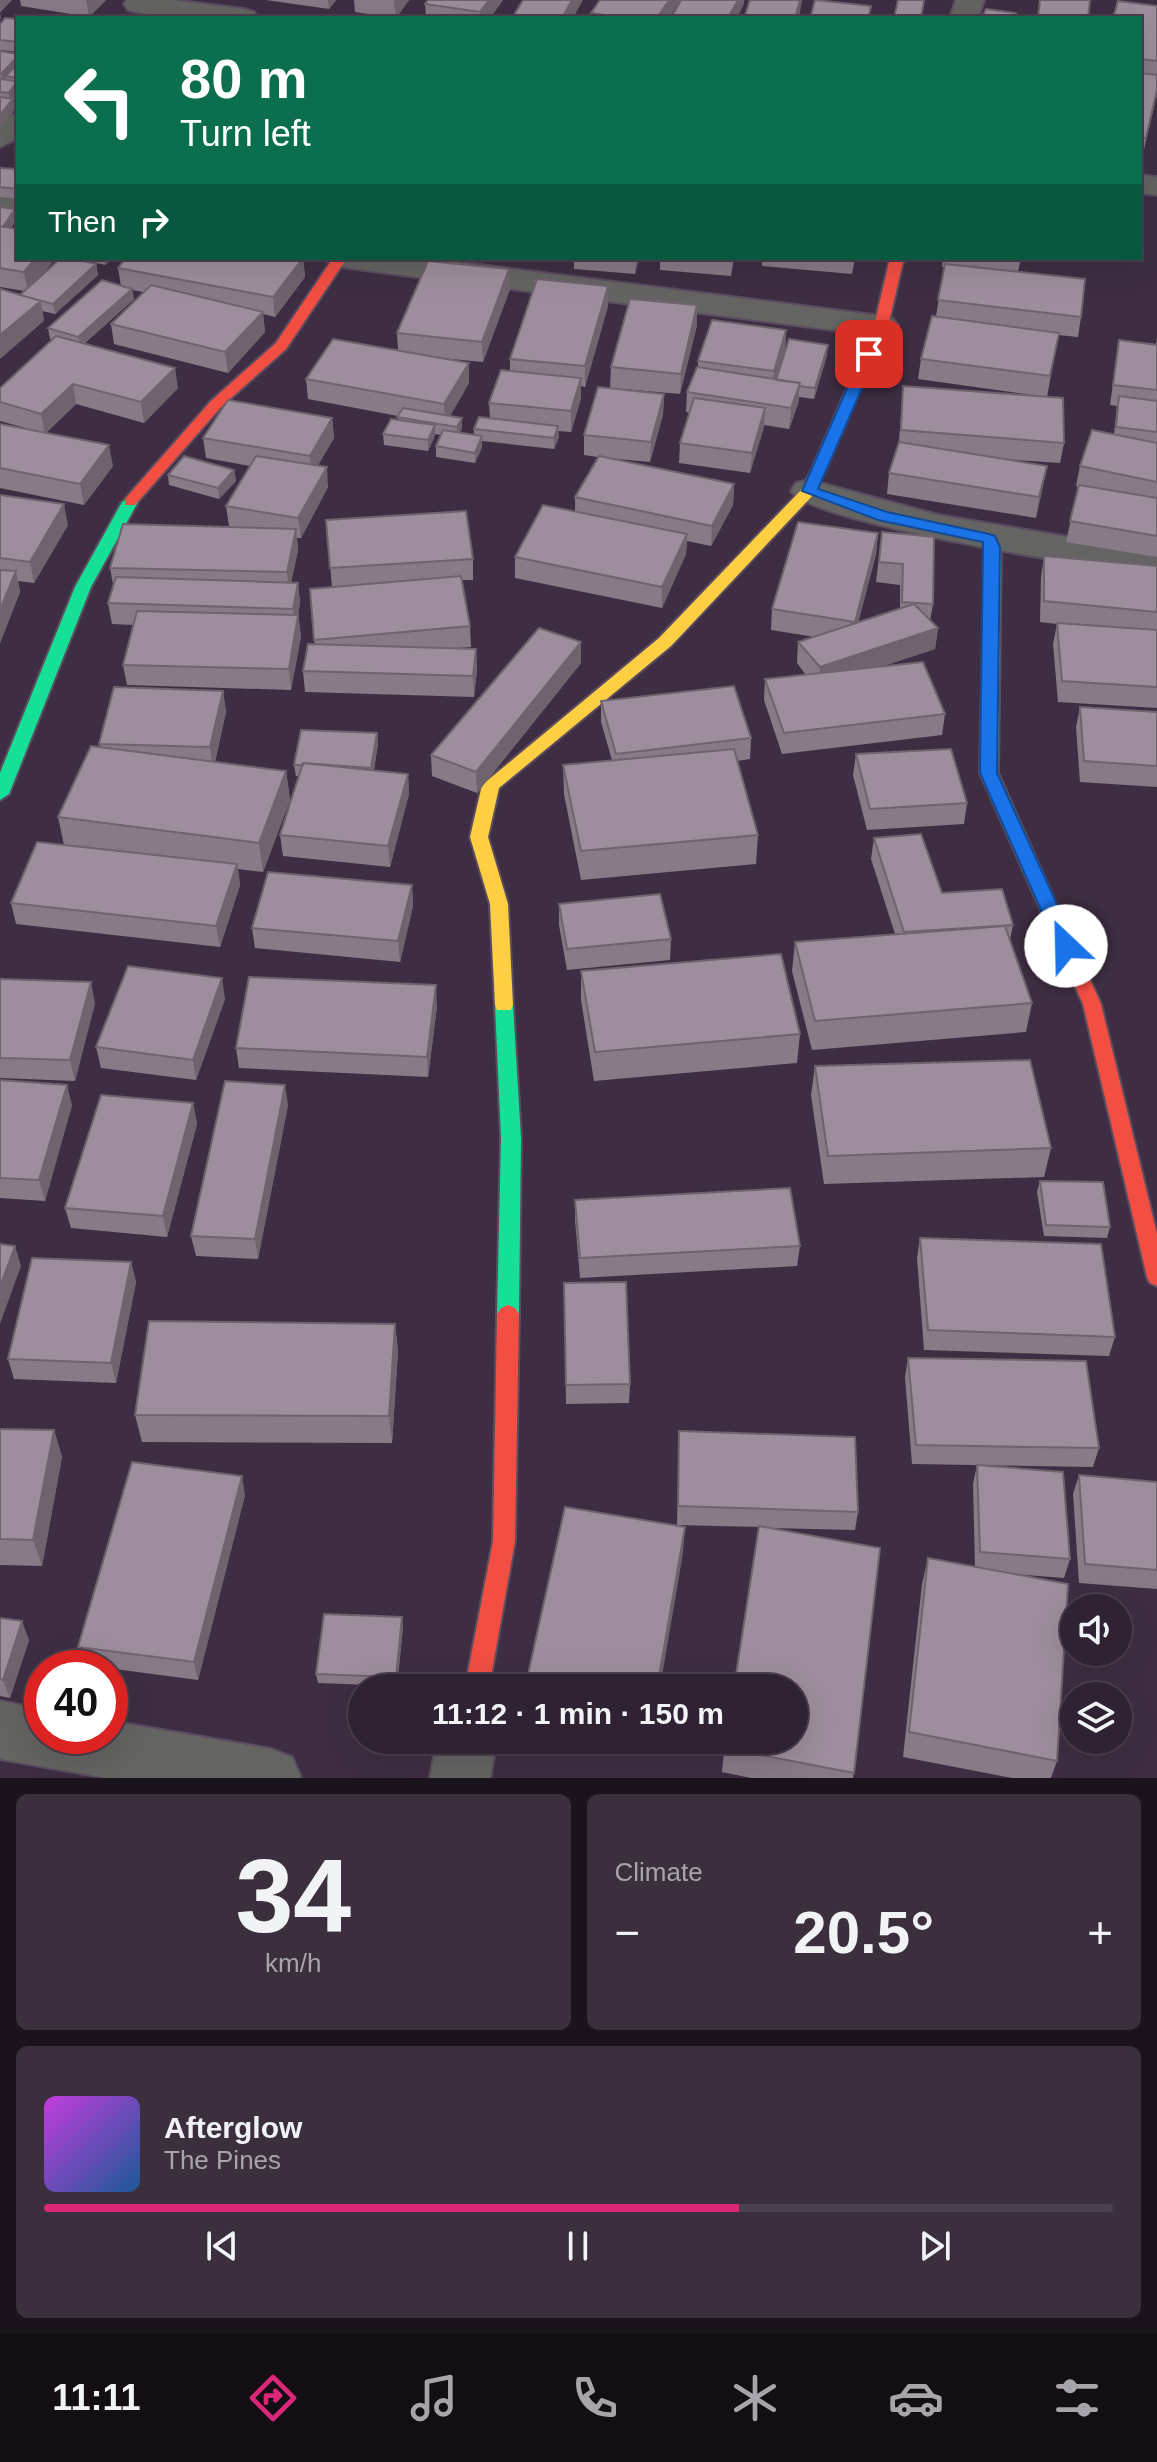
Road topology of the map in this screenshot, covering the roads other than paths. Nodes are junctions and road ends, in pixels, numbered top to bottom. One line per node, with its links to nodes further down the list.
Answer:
1 (135, 7): 2 (street)
2 (224, 16)
3 (16, 123): 4 (street)
4 (0, 138)
5 (339, 260): 12 (street)
6 (364, 260): 8 (street)
7 (897, 260): 8 (street)
8 (881, 326): 9 (street)
9 (809, 491): 10 (street); 14 (street)
10 (989, 539): 11 (street); 13 (street)
11 (1157, 564)
12 (0, 794)
13 (1157, 1277)
14 (480, 1674)
15 (0, 1730): 17 (street)
16 (464, 1754): 18 (street)
17 (271, 1778)
18 (460, 1778)

